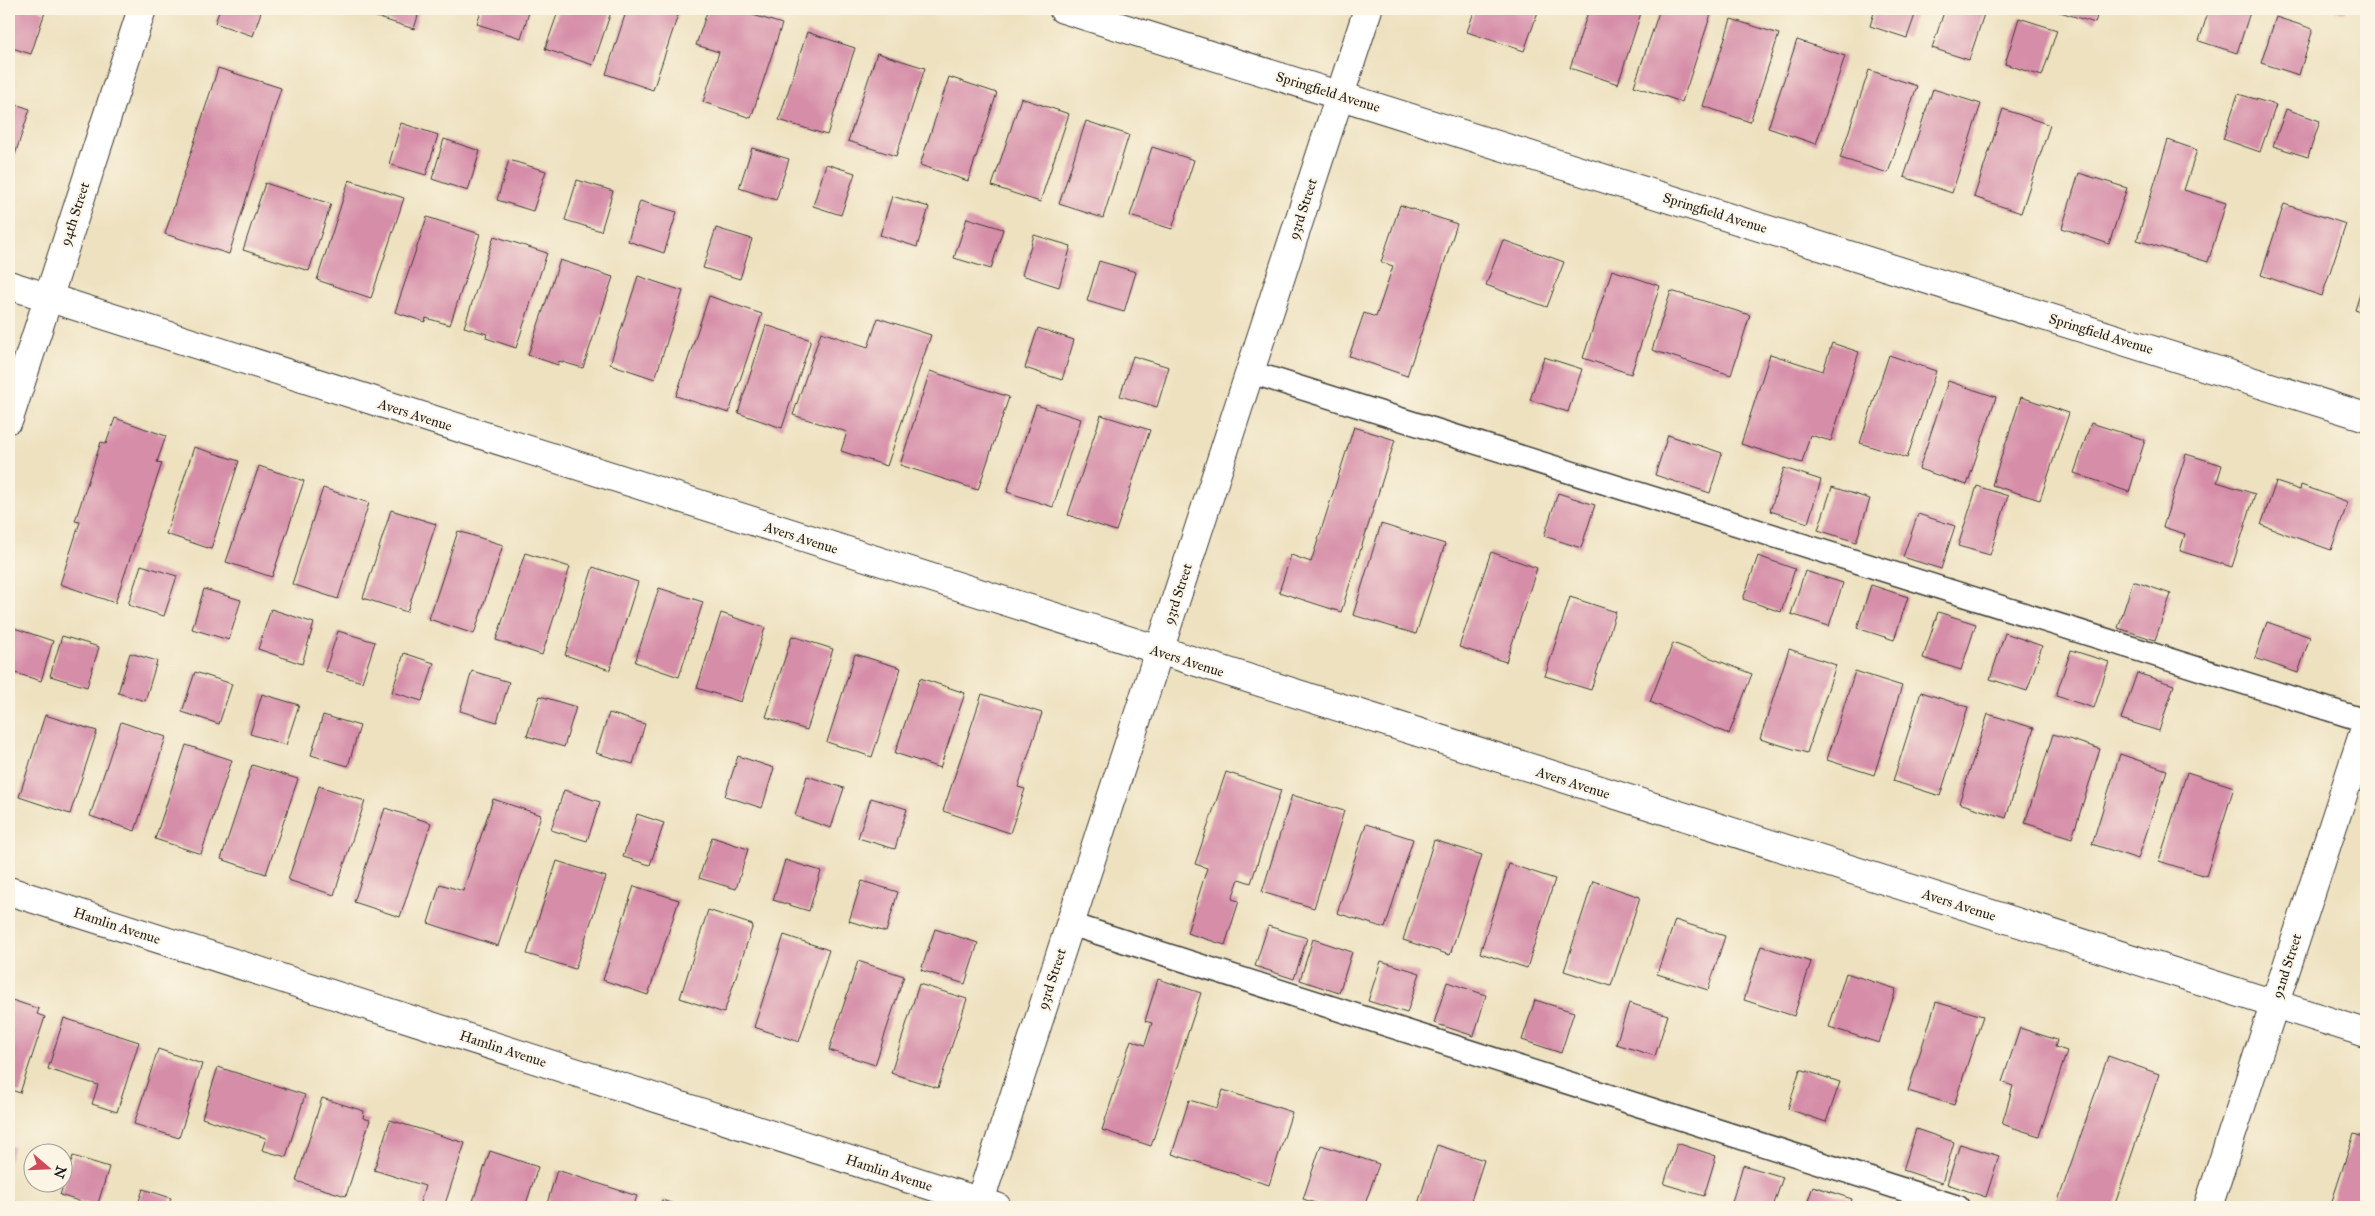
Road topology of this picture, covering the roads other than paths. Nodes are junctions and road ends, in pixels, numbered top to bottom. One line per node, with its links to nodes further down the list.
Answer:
1 (142, 9): 6 (street, 94th Street)
2 (1063, 9): 4 (street, Springfield Avenue)
3 (1368, 9): 4 (street, 93rd Street)
4 (1340, 95): 7 (street, 93rd Street); 8 (street, Springfield Avenue)
5 (9, 285): 6 (street, Avers Avenue)
6 (48, 298): 9 (street, 94th Street); 10 (street, Avers Avenue)
7 (1250, 372): 10 (street, 93rd Street); 11 (lane)
8 (2366, 417)
9 (9, 419)
10 (1159, 652): 14 (street, 93rd Street); 15 (street, Avers Avenue)
11 (2366, 721)
12 (2366, 725): 15 (street, 92nd Street)
13 (9, 891): 17 (street, Hamlin Avenue)
14 (1070, 924): 17 (street, 93rd Street); 18 (lane)
15 (2275, 1004): 16 (street, Avers Avenue); 19 (street, 92nd Street)
16 (2366, 1033)
17 (985, 1205)
18 (1958, 1207)
19 (2208, 1207)

